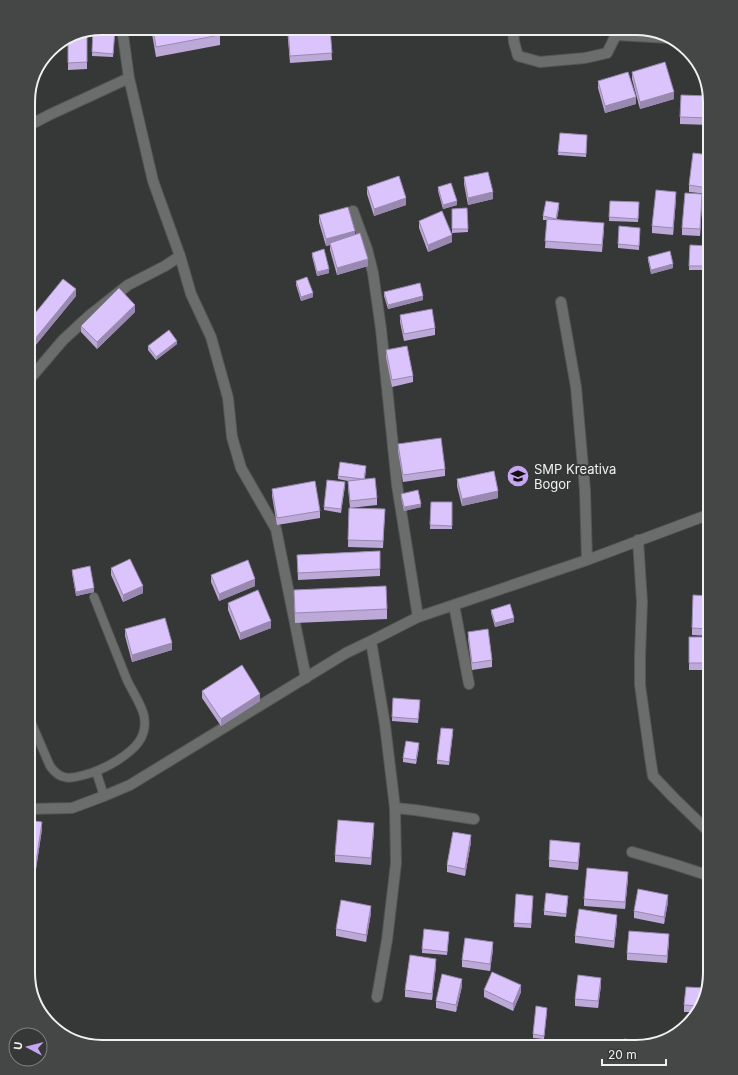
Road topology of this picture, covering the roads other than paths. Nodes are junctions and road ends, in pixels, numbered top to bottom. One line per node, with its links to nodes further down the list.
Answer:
1 (123, 35): 4 (street)
2 (514, 35): 3 (street)
3 (615, 35)
4 (129, 78): 5 (street); 7 (street)
5 (35, 122)
6 (353, 211): 15 (street)
7 (180, 256): 9 (street); 17 (street)
8 (561, 302): 12 (street)
9 (35, 373)
10 (703, 517): 11 (street)
11 (638, 540): 12 (street); 25 (street)
12 (587, 560): 14 (street)
13 (94, 597): 20 (lane)
14 (454, 605): 15 (street); 18 (street)
15 (418, 617): 16 (street)
16 (371, 641): 17 (street); 22 (street)
17 (306, 678): 21 (street)
18 (469, 684)
19 (35, 731): 20 (lane)
20 (96, 771): 21 (lane)
21 (104, 796): 23 (street)
22 (395, 808): 24 (street); 28 (street)
23 (35, 809)
24 (474, 819)
25 (703, 826)
26 (632, 852): 27 (street)
27 (703, 874)
28 (377, 997)

